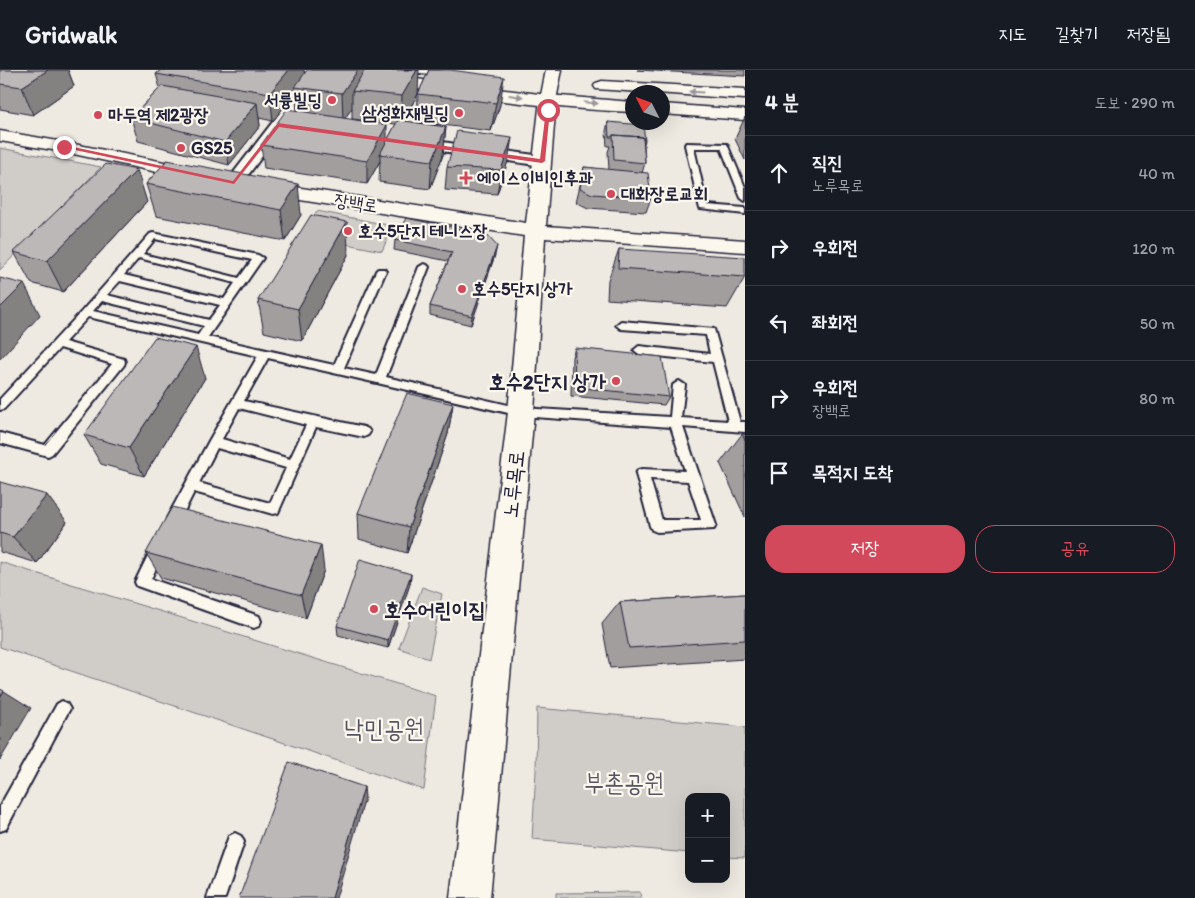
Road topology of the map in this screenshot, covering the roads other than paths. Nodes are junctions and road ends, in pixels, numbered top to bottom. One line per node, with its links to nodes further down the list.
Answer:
1 (321, 70): 10 (street)
2 (329, 70): 5 (main road, one-way to 5)
3 (407, 70): 4 (lane)
4 (454, 72)
5 (556, 83): 6 (main road, one-way to 5); 7 (main road, one-way to 7); 14 (main road, 노루목로)
6 (745, 94)
7 (625, 105)
8 (670, 110): 9 (main road)
9 (745, 114)
10 (278, 125): 11 (street); 15 (street)
11 (297, 128)
12 (0, 136): 15 (main road, 장백로)
13 (394, 141): 14 (street)
14 (542, 161): 18 (main road, 노루목로)
15 (234, 183): 18 (main road, 장백로)
16 (745, 198): 17 (lane)
17 (745, 211)
18 (535, 230): 19 (main road, 장백로); 40 (main road, 노루목로)
19 (745, 246)
20 (137, 255): 23 (lane); 24 (lane); 24 (lane)
21 (424, 267): 36 (lane)
22 (381, 271): 35 (lane)
23 (118, 277): 25 (lane); 26 (lane)
24 (242, 282): 26 (lane)
25 (100, 297): 27 (lane); 28 (lane)
26 (226, 303): 28 (lane)
27 (86, 313): 30 (lane); 31 (lane)
28 (210, 324): 30 (lane)
29 (621, 325): 34 (lane)
30 (201, 339): 33 (lane)
31 (58, 344): 39 (lane); 45 (lane)
32 (639, 350): 34 (lane)
33 (265, 354): 35 (lane); 38 (lane)
34 (718, 359): 43 (lane)
35 (337, 370): 36 (lane)
36 (379, 380): 40 (lane)
37 (679, 384): 42 (lane)
38 (236, 403): 41 (lane); 46 (lane)
39 (0, 406)
40 (521, 412): 42 (lane); 55 (main road, 노루목로)
41 (313, 422): 44 (lane); 47 (lane)
42 (675, 422): 43 (lane); 48 (lane)
43 (740, 426)
44 (364, 432)
45 (0, 438)
46 (214, 442): 47 (lane); 49 (lane)
47 (293, 464): 49 (lane)
48 (693, 476): 48 (lane)
49 (190, 486): 50 (lane)
50 (254, 621)
51 (62, 709): 52 (lane)
52 (0, 823)
53 (236, 842): 54 (lane)
54 (216, 898)
55 (470, 898)

